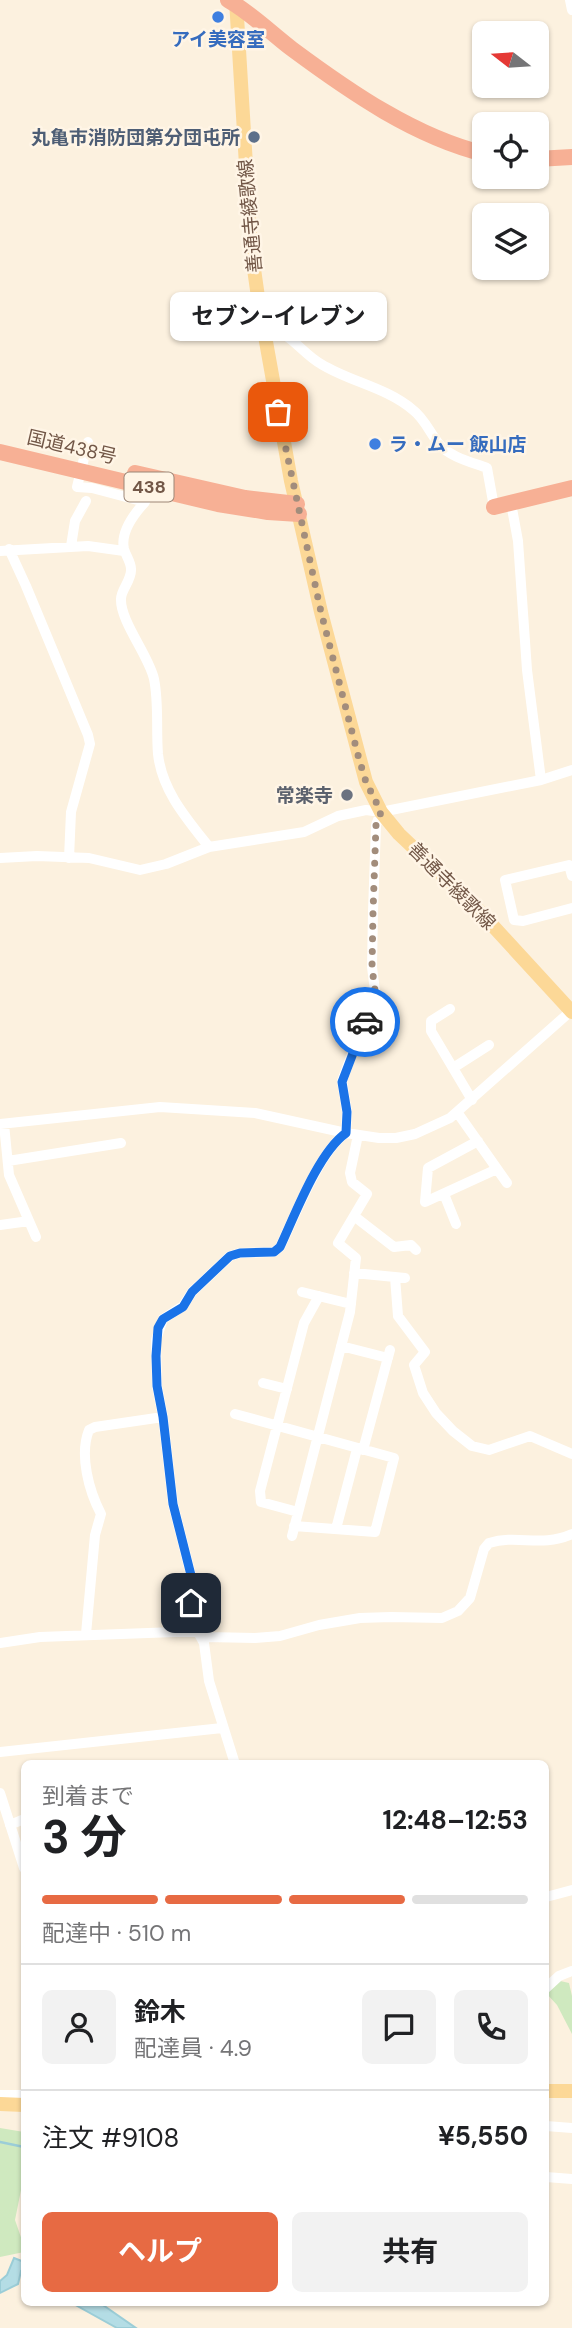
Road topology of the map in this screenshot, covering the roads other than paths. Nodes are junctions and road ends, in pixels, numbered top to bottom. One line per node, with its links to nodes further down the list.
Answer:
1 (570, 0): 3 (street)
2 (234, 2): 4 (highway); 7 (main road, 善通寺綾歌線)
3 (572, 10)
4 (472, 150)
5 (572, 157): 6 (highway)
6 (549, 158)
7 (264, 329): 15 (street); 16 (main road, 善通寺綾歌線)
8 (0, 441): 11 (highway, 国道438号 / 438)
9 (88, 442): 11 (street)
10 (0, 452): 11 (highway, 国道438号 / 438)
11 (82, 466): 16 (highway, 国道438号 / 438); 19 (street)
12 (572, 488): 14 (highway)
13 (86, 501): 17 (street)
14 (511, 503): 15 (highway); 21 (street)
15 (494, 507)
16 (298, 509): 22 (main road, 善通寺綾歌線)
17 (71, 546): 18 (street); 19 (street)
18 (4, 550): 25 (street)
19 (124, 551): 23 (street)
20 (572, 770): 21 (street)
21 (541, 780): 22 (street)
22 (381, 812): 23 (street); 29 (main road, 善通寺綾歌線); 37 (street)
23 (209, 847): 25 (street)
24 (0, 858): 25 (street)
25 (69, 858)
26 (572, 876): 28 (street)
27 (572, 908): 28 (street)
28 (514, 920): 29 (street)
29 (501, 935): 31 (main road, 善通寺綾歌線)
30 (450, 1009): 33 (street)
31 (572, 1012): 34 (street)
32 (489, 1045): 33 (street)
33 (453, 1068): 34 (street)
34 (472, 1100): 35 (street)
35 (457, 1112): 37 (street); 38 (street)
36 (2, 1124): 37 (street); 40 (street)
37 (352, 1134): 46 (street); 60 (street)
38 (478, 1142): 41 (street); 45 (street)
39 (121, 1143): 40 (street)
40 (8, 1161): 42 (street)
41 (497, 1169): 43 (street); 45 (street)
42 (13, 1183): 44 (street); 47 (street)
43 (507, 1183)
44 (0, 1185)
45 (444, 1194): 48 (street)
46 (354, 1216): 51 (street); 52 (street)
47 (29, 1221): 49 (street); 50 (street)
48 (456, 1224)
49 (0, 1226)
50 (36, 1237)
51 (416, 1250)
52 (354, 1273): 55 (street); 64 (street)
53 (302, 1292): 54 (street)
54 (319, 1296): 55 (street); 58 (street)
55 (351, 1304): 56 (street)
56 (341, 1346): 62 (street); 63 (street)
57 (263, 1383): 58 (street)
58 (287, 1389): 61 (street)
59 (235, 1414): 61 (street)
60 (163, 1417): 68 (street); 69 (street)
61 (277, 1426): 62 (street); 65 (street)
62 (317, 1438): 63 (street); 65 (street)
63 (360, 1449): 66 (street); 66 (street)
64 (572, 1454)
65 (298, 1512): 66 (street)
66 (336, 1529)
67 (572, 1534): 68 (street)
68 (198, 1632): 69 (street); 71 (street)
69 (86, 1634): 70 (street)
70 (0, 1643)
71 (222, 1728): 72 (street); 73 (street)
72 (0, 1752)
73 (232, 1760)
74 (0, 1793): 76 (street)
75 (21, 1820): 76 (street)
76 (10, 1825): 77 (street)
77 (21, 1859)
78 (572, 1891): 79 (street)
79 (549, 1896)
80 (572, 1971): 81 (street)
81 (549, 1985)
82 (549, 2091): 83 (main road)
83 (572, 2091)
84 (0, 2095): 85 (street)
85 (21, 2095)
86 (0, 2104): 87 (main road)
87 (21, 2105)
88 (549, 2126): 89 (street)
89 (572, 2128)
90 (549, 2178): 91 (street)
91 (572, 2179)

